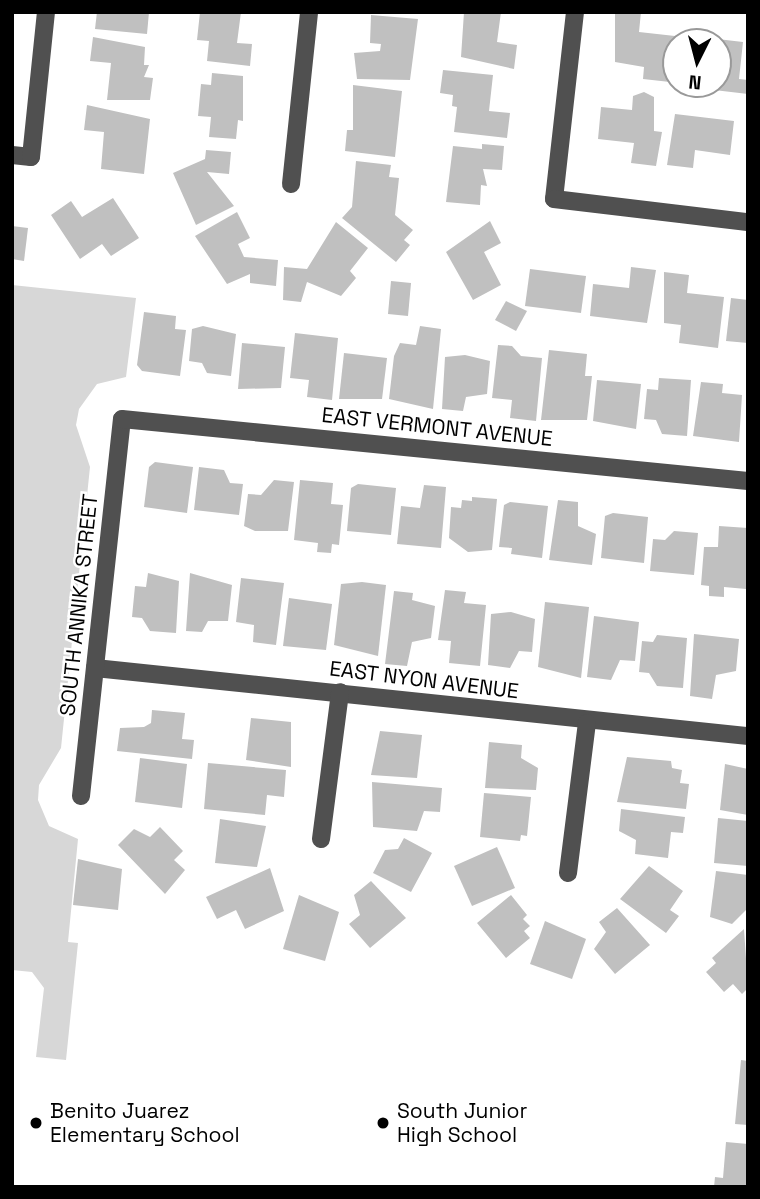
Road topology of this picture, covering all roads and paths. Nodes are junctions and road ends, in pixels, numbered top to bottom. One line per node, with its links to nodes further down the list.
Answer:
1 (46, 12): 4 (street)
2 (309, 12): 5 (street)
3 (575, 12): 6 (street)
4 (12, 155)
5 (290, 184)
6 (748, 222)
7 (122, 419): 8 (street, EAST VERMONT AVENUE); 9 (street, SOUTH ANNIKA STREET)
8 (748, 481)
9 (95, 668): 10 (street, EAST NYON AVENUE); 13 (street, SOUTH ANNIKA STREET)
10 (340, 692): 11 (street, EAST NYON AVENUE); 14 (street)
11 (587, 723): 12 (street, EAST NYON AVENUE); 15 (street)
12 (748, 736)
13 (81, 796)
14 (321, 839)
15 (568, 873)

